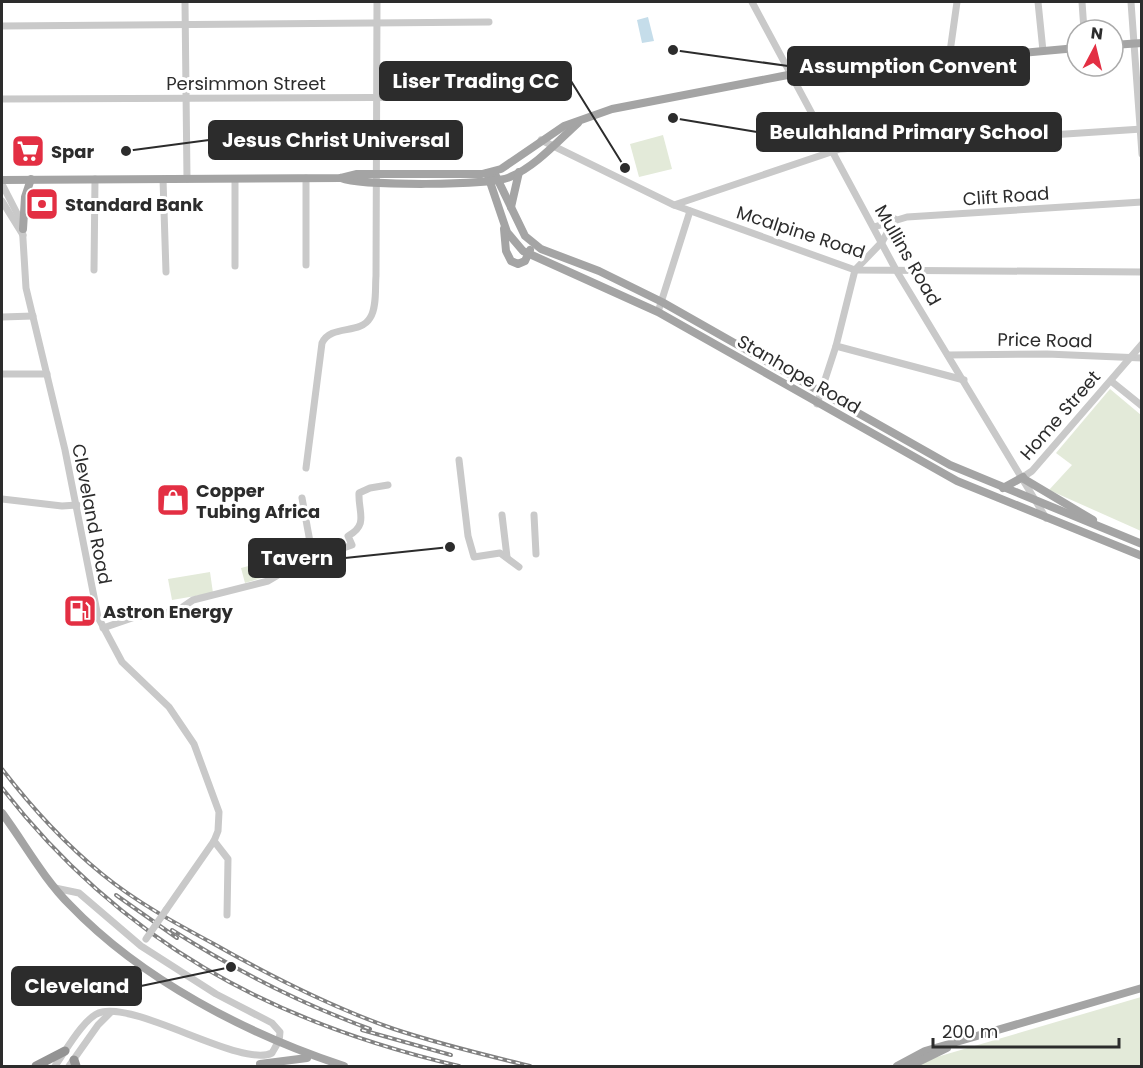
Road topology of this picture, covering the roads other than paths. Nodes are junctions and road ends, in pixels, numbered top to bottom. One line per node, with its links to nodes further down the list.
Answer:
1 (185, 2): 11 (street)
2 (377, 2): 10 (street)
3 (752, 2): 17 (street, Mullins Road)
4 (957, 2): 16 (street)
5 (1038, 2): 15 (street)
6 (1082, 2): 8 (street)
7 (1131, 2): 13 (street)
8 (1083, 18)
9 (489, 22): 10 (street)
10 (377, 24): 11 (street); 20 (street)
11 (185, 25): 12 (street); 19 (street)
12 (2, 26)
13 (1138, 43): 23 (street)
14 (1065, 49): 15 (main road)
15 (1043, 51): 16 (main road)
16 (949, 59): 17 (main road)
17 (793, 74): 22 (main road); 26 (street, Mullins Road)
18 (490, 97): 20 (street, Persimmon Street)
19 (186, 98): 20 (street, Persimmon Street); 21 (street, Persimmon Street); 35 (street)
20 (377, 98): 31 (street)
21 (2, 99)
22 (583, 119): 24 (main road); 25 (main road)
23 (1141, 129): 26 (street); 27 (street)
24 (541, 140): 25 (street, Mcalpine Road); 29 (main road)
25 (552, 146): 28 (main road); 40 (street, Mcalpine Road)
26 (832, 151): 40 (street); 45 (street, Mullins Road)
27 (1142, 154)
28 (519, 172): 29 (main road); 41 (main road)
29 (492, 177): 31 (main road); 41 (main road); 43 (main road, Stanhope Road)
30 (306, 178): 31 (main road); 36 (main road); 50 (street)
31 (377, 178): 78 (street)
32 (31, 179): 33 (main road); 37 (main road); 46 (main road)
33 (95, 179): 34 (main road); 52 (street)
34 (164, 179): 35 (main road); 55 (street)
35 (187, 179): 36 (main road)
36 (235, 179): 51 (street)
37 (2, 182): 46 (street)
38 (2, 201): 46 (street)
39 (1142, 202): 44 (street, Clift Road)
40 (674, 205): 42 (street, Mcalpine Road)
41 (511, 208): 48 (main road)
42 (690, 211): 53 (street, Mcalpine Road); 59 (street)
43 (503, 219): 49 (main road, Stanhope Road); 49 (main road)
44 (895, 219): 45 (street, Clift Road); 47 (street)
45 (874, 226): 47 (street, Mullins Road)
46 (23, 232): 61 (street, Cleveland Road)
47 (882, 242): 53 (street); 54 (street, Mullins Road)
48 (531, 243): 49 (main road); 57 (main road, Stanhope Road)
49 (529, 255): 58 (main road, Stanhope Road)
50 (306, 266)
51 (235, 267)
52 (94, 270)
53 (855, 270): 54 (street, Mcalpine Road); 64 (street)
54 (896, 270): 56 (street, Mcalpine Road); 65 (street, Mullins Road)
55 (166, 272)
56 (1142, 272)
57 (621, 280): 58 (main road); 59 (main road, Stanhope Road)
58 (614, 290): 60 (main road, Stanhope Road)
59 (662, 302): 60 (street); 68 (main road, Stanhope Road)
60 (658, 312): 71 (main road, Stanhope Road)
61 (33, 316): 62 (street); 70 (street, Cleveland Road)
62 (2, 317)
63 (1142, 344): 66 (street, Home Street)
64 (836, 346): 72 (street); 74 (street)
65 (948, 355): 66 (street, Price Road); 72 (street, Mullins Road)
66 (1130, 358): 67 (street, Price Road); 73 (street, Home Street)
67 (1142, 358)
68 (781, 370): 71 (main road); 74 (main road, Stanhope Road)
69 (2, 374): 70 (street)
70 (47, 374): 85 (street, Cleveland Road)
71 (776, 380): 75 (main road, Stanhope Road)
72 (964, 380): 79 (street, Mullins Road)
73 (1110, 381): 76 (street); 79 (street, Home Street)
74 (820, 393): 75 (street); 81 (main road, Stanhope Road)
75 (817, 404): 88 (main road, Stanhope Road)
76 (1142, 406)
77 (459, 460): 92 (street)
78 (306, 468)
79 (1024, 478): 81 (main road); 84 (street, Mullins Road); 89 (main road)
80 (388, 485): 94 (street)
81 (1003, 489): 84 (main road, Stanhope Road)
82 (302, 498): 94 (street)
83 (2, 499): 85 (street)
84 (1039, 503): 88 (street, Mullins Road); 89 (main road, Stanhope Road)
85 (76, 505): 96 (street, Cleveland Road)
86 (502, 515): 92 (street)
87 (534, 515): 91 (street)
88 (1046, 519): 93 (main road, Stanhope Road)
89 (1121, 536): 90 (main road, Stanhope Road)
90 (1142, 544)
91 (536, 554)
92 (507, 556): 95 (street)
93 (1142, 556)
94 (314, 564): 96 (street)
95 (519, 567)
96 (103, 628): 98 (street, Cleveland Road)
97 (2, 813): 99 (main road)
98 (214, 841): 100 (street); 101 (street, Cleveland Road, bridge)
99 (55, 888): 101 (street); 105 (main road)
100 (227, 915)
101 (141, 946): 105 (street)
102 (1142, 988): 106 (main road)
103 (111, 1012): 104 (street); 107 (street); 109 (street)
104 (176, 1039)
105 (278, 1044): 108 (main road); 111 (street)
106 (952, 1045): 115 (main road); 116 (main road)
107 (65, 1051): 112 (highway); 113 (street)
108 (320, 1058): 111 (main road); 114 (main road)
109 (73, 1064)
110 (248, 1064): 111 (street)
111 (260, 1064)
112 (36, 1066)
113 (55, 1066)
114 (344, 1066)
115 (897, 1066)
116 (910, 1066)

